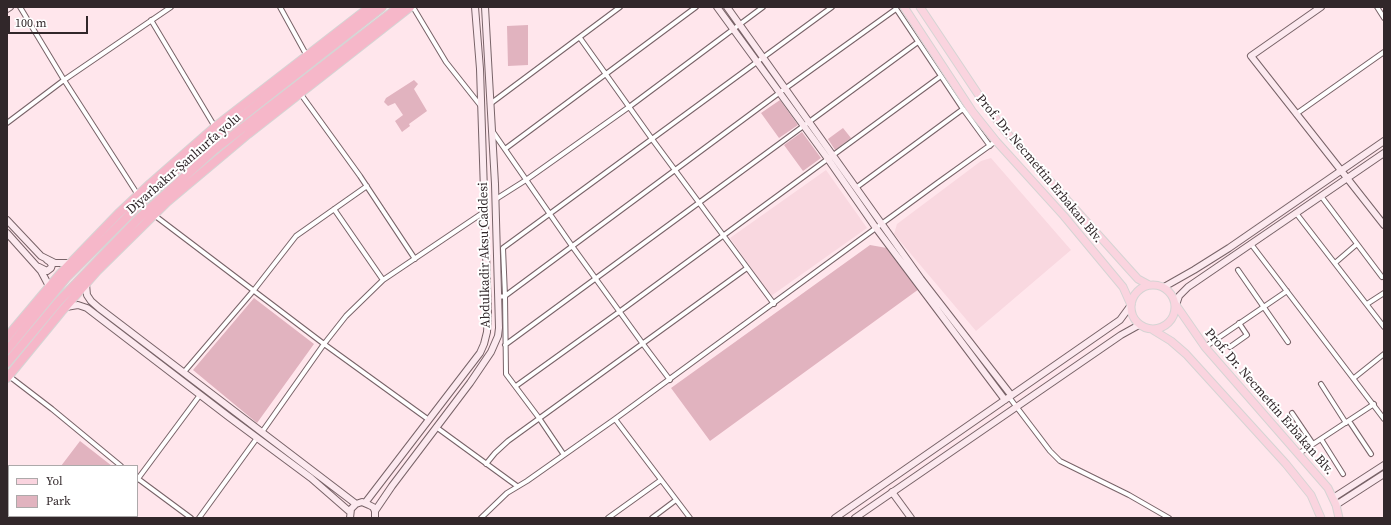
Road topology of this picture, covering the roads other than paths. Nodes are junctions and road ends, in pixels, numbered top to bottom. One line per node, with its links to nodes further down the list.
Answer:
1 (10, 7): 22 (main road)
2 (20, 7): 35 (street)
3 (171, 7): 24 (street)
4 (280, 7): 30 (street)
5 (370, 7): 30 (highway)
6 (382, 7): 117 (highway, Diyarbakır-Şanlıurfa yolu)
7 (399, 7): 119 (highway, Diyarbakır-Şanlıurfa yolu)
8 (411, 7): 37 (highway); 40 (street)
9 (475, 7): 40 (main road, Abdulkadir Aksu Caddesi)
10 (485, 7): 39 (main road, Abdulkadir Aksu Caddesi)
11 (620, 7): 27 (street)
12 (696, 7): 33 (street)
13 (718, 7): 26 (main road)
14 (727, 7): 25 (main road)
15 (763, 7): 25 (street)
16 (832, 7): 31 (street)
17 (904, 7): 50 (main road, Prof. Dr. Necmettin Erbakan Blv.)
18 (920, 7): 91 (main road, Prof. Dr. Necmettin Erbakan Blv.)
19 (1321, 7): 43 (main road)
20 (1377, 7): 23 (street)
21 (896, 8): 28 (street); 36 (street)
22 (7, 9)
23 (1384, 18)
24 (151, 20): 35 (street); 47 (street)
25 (740, 24): 26 (street); 31 (main road)
26 (733, 29): 32 (main road); 41 (street)
27 (580, 38): 33 (street); 39 (street)
28 (918, 42): 34 (street); 44 (street)
29 (1384, 52): 43 (street)
30 (307, 56): 47 (highway)
31 (763, 57): 32 (street); 36 (main road)
32 (757, 62): 38 (main road); 49 (street)
33 (605, 74): 41 (street); 53 (street)
34 (940, 76): 42 (street); 55 (street)
35 (64, 80): 45 (street); 62 (street)
36 (786, 89): 38 (street); 44 (main road)
37 (300, 92): 60 (street); 69 (highway)
38 (780, 93): 46 (main road); 56 (street)
39 (490, 104): 48 (main road, Abdulkadir Aksu Caddesi)
40 (480, 105): 67 (main road, Abdulkadir Aksu Caddesi)
41 (629, 107): 49 (street); 59 (street)
42 (962, 109): 52 (street); 61 (street)
43 (1296, 114): 57 (main road)
44 (810, 122): 46 (street); 55 (main road)
45 (7, 124)
46 (804, 126): 55 (main road); 65 (street)
47 (215, 128): 62 (highway)
48 (491, 130): 53 (street); 64 (main road, Abdulkadir Aksu Caddesi)
49 (652, 139): 56 (street); 70 (street)
50 (996, 141): 52 (street); 102 (main road, Prof. Dr. Necmettin Erbakan Blv.)
51 (1384, 141): 57 (main road)
52 (990, 146): 72 (street)
53 (505, 149): 59 (street)
54 (1384, 153): 58 (main road)
55 (830, 157): 61 (main road); 74 (main road); 76 (street)
56 (676, 170): 65 (street); 79 (street)
57 (1341, 170): 58 (main road); 93 (main road)
58 (1348, 179): 63 (main road); 73 (main road)
59 (526, 180): 64 (street); 70 (street)
60 (367, 186): 66 (street); 81 (street)
61 (857, 187): 72 (main road)
62 (138, 195): 82 (highway)
63 (1321, 196): 68 (main road); 78 (street)
64 (496, 200): 98 (main road, Abdulkadir Aksu Caddesi)
65 (700, 203): 76 (street); 88 (street)
66 (334, 209): 89 (street); 94 (street)
67 (484, 212): 81 (street); 133 (main road, Abdulkadir Aksu Caddesi)
68 (1296, 213): 77 (main road); 83 (street)
69 (154, 214): 90 (highway); 94 (street)
70 (550, 214): 79 (street); 97 (street)
71 (7, 220): 80 (main road)
72 (882, 224): 74 (street); 127 (main road)
73 (1384, 225)
74 (876, 228): 99 (street); 127 (main road)
75 (7, 233): 84 (main road)
76 (723, 235): 85 (street); 105 (street)
77 (1250, 244): 95 (street); 100 (main road)
78 (1357, 244): 83 (street); 87 (street)
79 (572, 246): 88 (street); 97 (street)
80 (41, 256): 82 (main road); 84 (main road)
81 (415, 259): 89 (street)
82 (70, 263): 92 (highway)
83 (1335, 263): 101 (street)
84 (36, 265): 92 (main road)
85 (747, 268): 99 (street); 113 (street)
86 (1238, 270): 103 (street)
87 (1382, 277)
88 (596, 279): 105 (street); 114 (street)
89 (383, 280): 112 (street)
90 (86, 284): 104 (highway); 120 (main road)
91 (1149, 285): 93 (main road); 102 (main road)
92 (49, 286): 110 (highway)
93 (1164, 287): 100 (main road)
94 (254, 290): 112 (street); 120 (street)
95 (1287, 290): 103 (street); 122 (street)
96 (1384, 293): 101 (street)
97 (505, 296): 98 (street); 114 (street)
98 (498, 297): 136 (main road, Abdulkadir Aksu Caddesi)
99 (774, 304): 123 (street)
100 (1176, 304): 109 (main road); 115 (main road, Prof. Dr. Necmettin Erbakan Blv.)
101 (1367, 304): 108 (street)
102 (1131, 305): 107 (main road); 127 (main road)
103 (1263, 306): 106 (street); 111 (street)
104 (66, 307): 121 (highway); 126 (main road)
105 (619, 312): 113 (street); 125 (street)
106 (1239, 324): 115 (street); 116 (street)
107 (1139, 325): 109 (main road); 129 (main road)
108 (1384, 327)
109 (1153, 330): 170 (main road)
110 (7, 337)
111 (1288, 342)
112 (324, 344): 133 (street); 137 (street)
113 (643, 344): 123 (street); 131 (street)
114 (505, 345): 125 (street)
115 (1205, 347): 141 (main road, Prof. Dr. Necmettin Erbakan Blv.)
116 (1230, 347)
117 (7, 350)
118 (1384, 354): 122 (street)
119 (7, 363)
120 (184, 372): 137 (main road)
121 (8, 377): 145 (street)
122 (1354, 378): 128 (street)
123 (670, 380): 134 (street)
124 (1321, 384): 135 (street)
125 (516, 386): 131 (street)
126 (200, 395): 138 (main road); 149 (street)
127 (1009, 397): 129 (street); 166 (main road)
128 (1374, 404): 132 (street); 135 (street)
129 (1017, 406): 153 (main road); 169 (street)
130 (1292, 413): 140 (street)
131 (539, 418): 143 (street); 144 (street)
132 (1384, 419)
133 (429, 420): 156 (main road, Abdulkadir Aksu Caddesi)
134 (615, 420): 143 (street); 151 (street)
135 (1347, 422): 139 (street); 142 (street)
136 (436, 427): 144 (street); 159 (main road, Abdulkadir Aksu Caddesi)
137 (262, 432): 157 (main road)
138 (257, 438): 158 (main road); 161 (street)
139 (1321, 439): 140 (street); 147 (street)
140 (1313, 444): 141 (street)
141 (1298, 454): 155 (main road, Prof. Dr. Necmettin Erbakan Blv.)
142 (1371, 454)
143 (564, 455): 152 (street)
144 (486, 464): 152 (street)
145 (120, 465)
146 (1384, 465): 155 (main road)
147 (1343, 474)
148 (1384, 474): 155 (main road)
149 (138, 478)
150 (138, 480): 160 (street)
151 (661, 480): 154 (street); 163 (street)
152 (517, 486): 162 (street)
153 (892, 492): 167 (main road); 168 (main road)
154 (676, 500): 164 (street); 165 (street)
155 (1335, 501): 171 (main road, Prof. Dr. Necmettin Erbakan Blv.)
156 (365, 503): 157 (main road); 159 (main road)
157 (356, 504): 158 (main road)
158 (350, 515)
159 (375, 516)
160 (191, 518)
161 (198, 518)
162 (481, 518)
163 (608, 518)
164 (652, 518)
165 (690, 518)
166 (835, 518)
167 (855, 518)
168 (911, 518)
169 (1169, 518)
170 (1321, 518)
171 (1340, 518)

